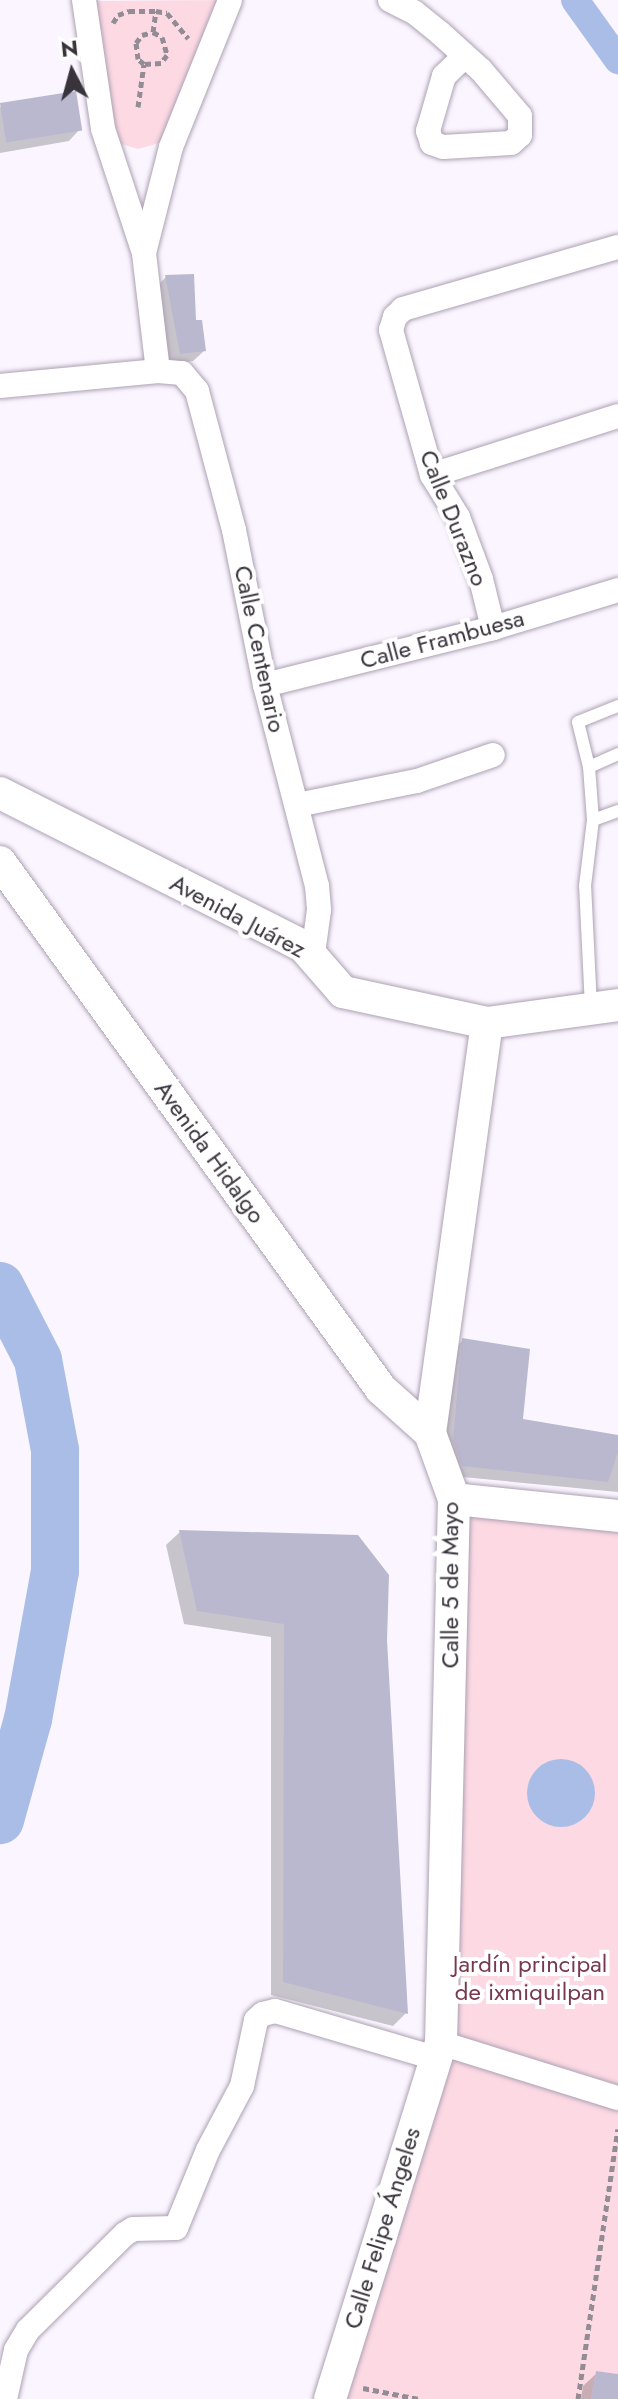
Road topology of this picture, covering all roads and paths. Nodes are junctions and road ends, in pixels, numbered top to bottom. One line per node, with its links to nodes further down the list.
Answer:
1 (84, 0): 12 (street)
2 (230, 0): 12 (street)
3 (390, 0): 8 (street)
4 (156, 11): 5 (path); 6 (path); 7 (path)
5 (113, 23)
6 (153, 32): 9 (path); 9 (path)
7 (188, 35)
8 (465, 56): 8 (street)
9 (144, 64): 10 (path)
10 (138, 107)
11 (618, 247): 16 (street, Calle Durazno)
12 (144, 253): 13 (street)
13 (158, 371): 14 (street); 19 (street, Calle Centenario)
14 (0, 386)
15 (618, 416): 16 (street)
16 (432, 475): 18 (street, Calle Durazno)
17 (618, 590): 18 (street, Calle Frambuesa)
18 (493, 628): 19 (street, Calle Frambuesa)
19 (265, 685): 25 (street, Calle Centenario)
20 (618, 706): 23 (lane)
21 (618, 754): 23 (lane)
22 (493, 755): 25 (street)
23 (589, 767): 27 (lane)
24 (0, 793): 29 (main road, Avenida Juárez)
25 (297, 805): 29 (street, Calle Centenario)
26 (618, 811): 27 (lane)
27 (593, 820): 30 (lane)
28 (0, 862): 32 (main road, Avenida Hidalgo)
29 (313, 954): 31 (main road, Avenida Juárez)
30 (604, 1008): 31 (main road, Avenida Juárez)
31 (487, 1023): 32 (main road, Calle 5 de Mayo)
32 (430, 1433): 33 (main road, Calle 5 de Mayo)
33 (454, 1499): 34 (main road); 35 (main road, Calle 5 de Mayo)
34 (618, 1516)
35 (438, 2050): 36 (street); 38 (main road, Calle Felipe Ángeles); 39 (street)
36 (618, 2098)
37 (618, 2129): 41 (path)
38 (332, 2390): 40 (path)
39 (5, 2399)
40 (419, 2399)
41 (578, 2399)

